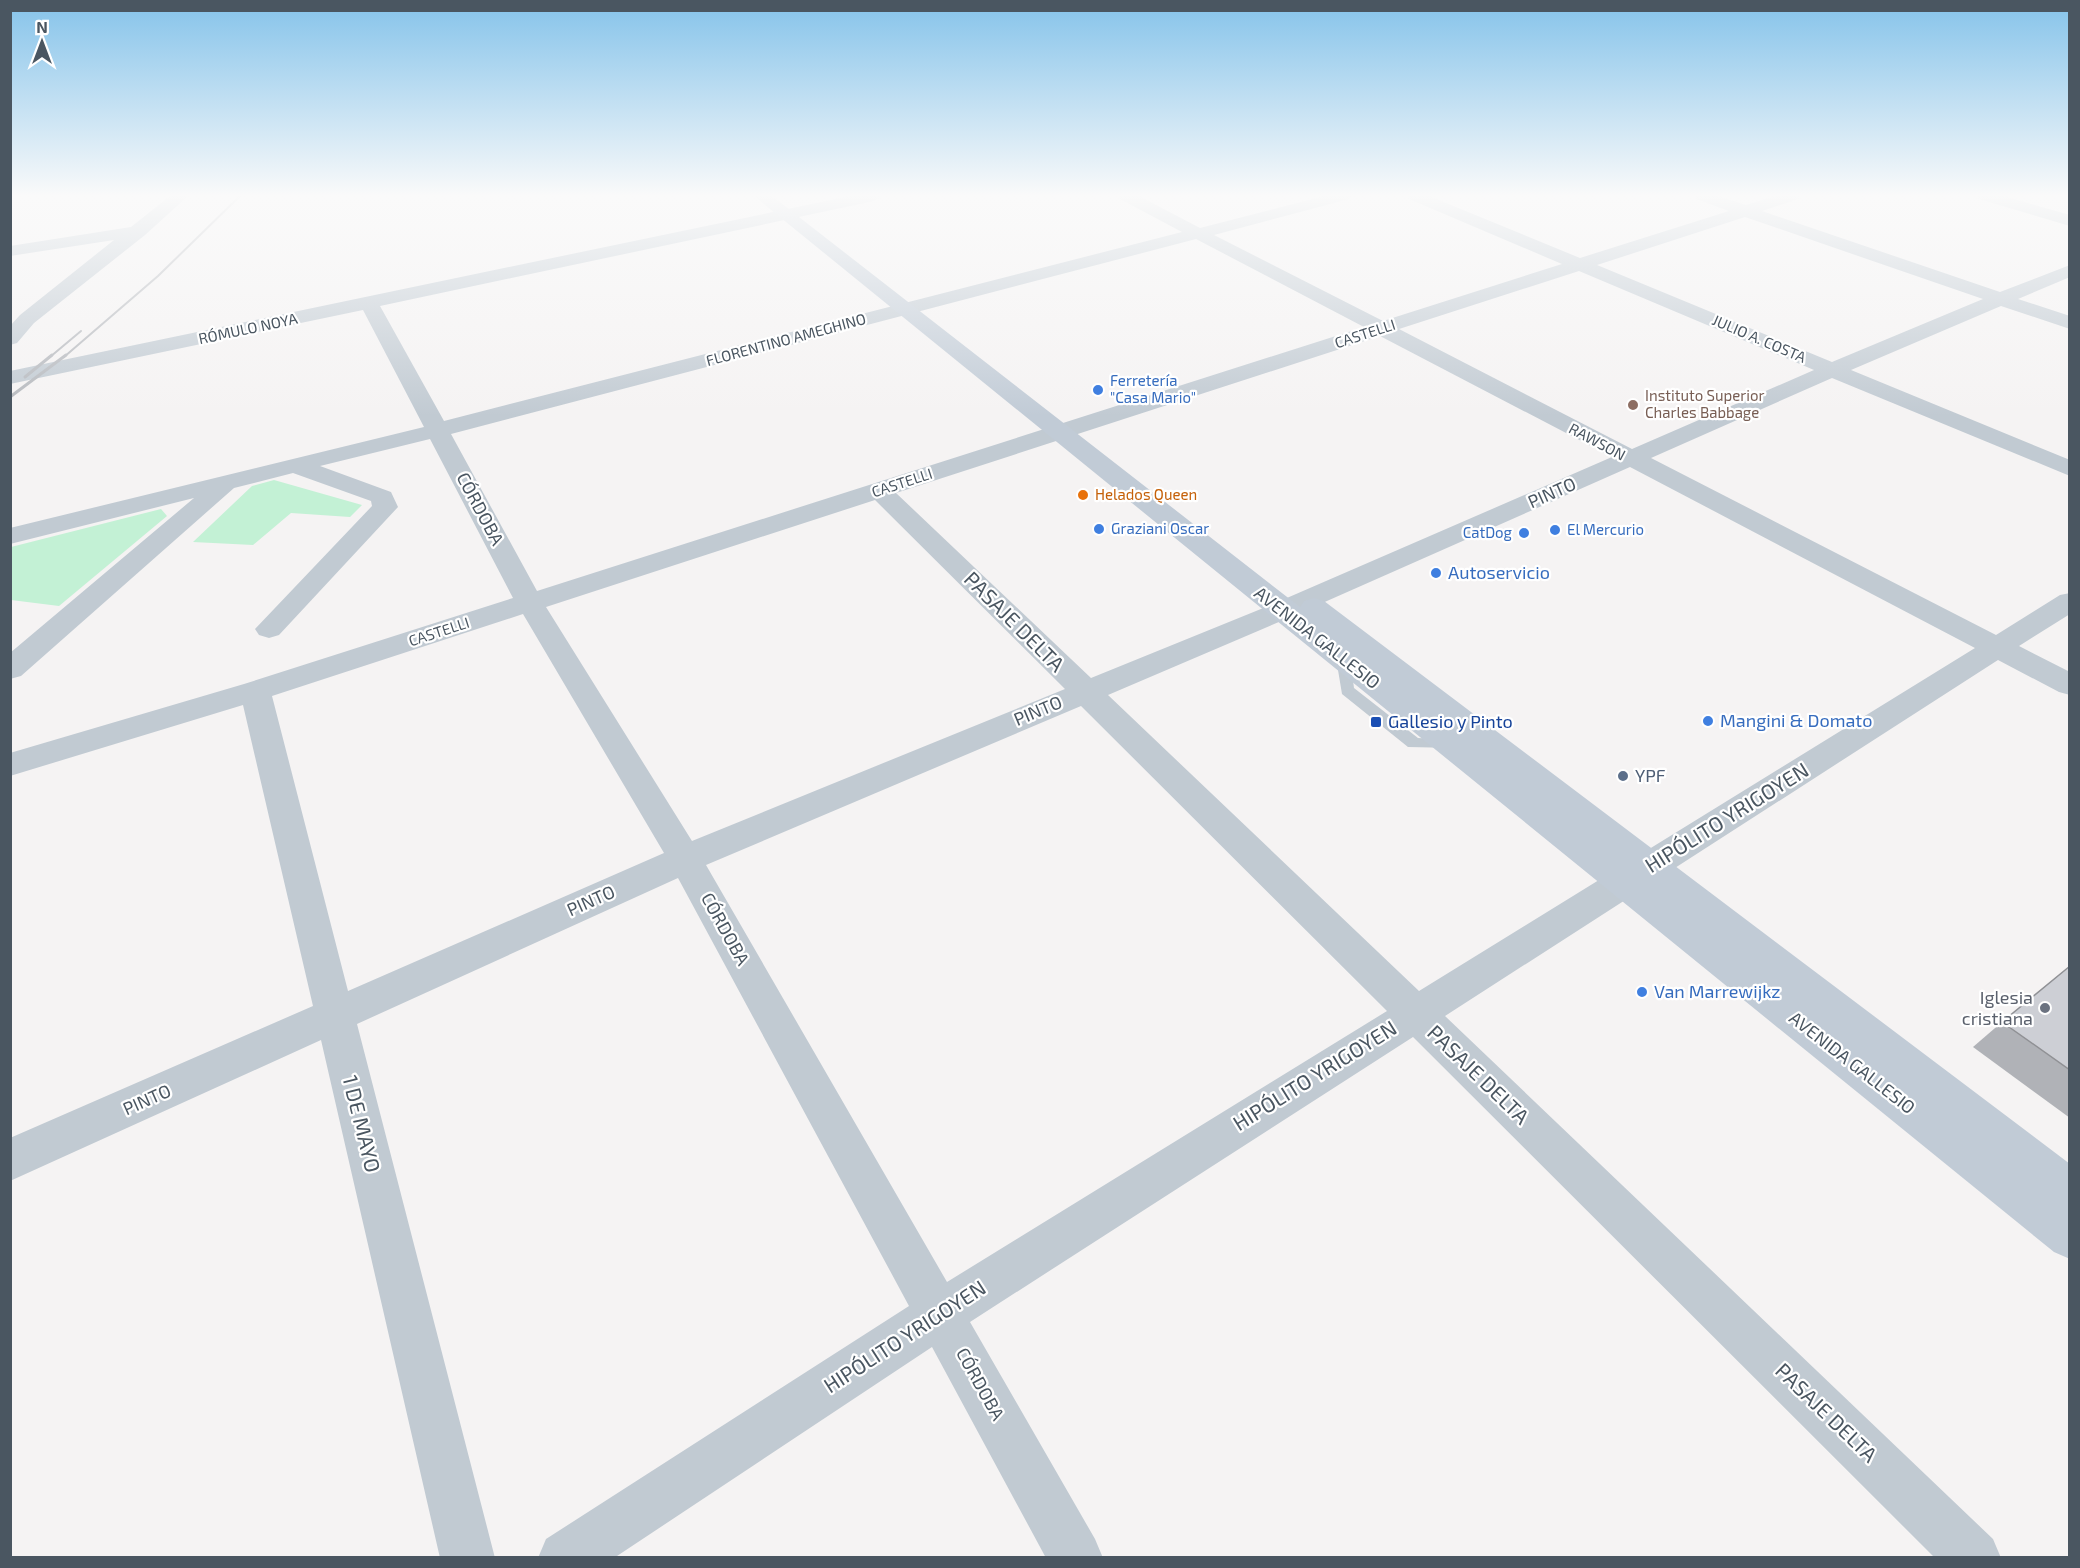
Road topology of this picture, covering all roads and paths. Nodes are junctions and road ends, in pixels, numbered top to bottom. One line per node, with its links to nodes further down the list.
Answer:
1 (89, 269): 13 (street)
2 (518, 269): 11 (street, RÓMULO NOYA)
3 (867, 269): 12 (main road, AVENIDA GALLESIO)
4 (1060, 269): 12 (street, FLORENTINO AMEGHINO)
5 (1269, 269): 15 (street, RAWSON)
6 (1563, 269): 15 (street, CASTELLI)
7 (1591, 269): 17 (street, JULIO A. COSTA)
8 (1913, 269): 10 (street)
9 (2070, 270): 10 (street, PINTO)
10 (1999, 299): 14 (street); 17 (street, PINTO)
11 (369, 303): 18 (street, RÓMULO NOYA); 20 (street, CÓRDOBA)
12 (914, 307): 19 (main road, AVENIDA GALLESIO); 20 (street, FLORENTINO AMEGHINO)
13 (19, 321): 16 (street)
14 (2070, 323)
15 (1383, 328): 19 (street, CASTELLI); 21 (street, RAWSON)
16 (10, 339)
17 (1832, 370): 21 (street, PINTO); 23 (street, JULIO A. COSTA)
18 (10, 378)
19 (1070, 429): 25 (street, CASTELLI); 29 (main road, AVENIDA GALLESIO)
20 (438, 430): 22 (street, FLORENTINO AMEGHINO); 28 (street, CÓRDOBA)
21 (1629, 459): 29 (street, PINTO); 31 (street, RAWSON)
22 (294, 465): 24 (street, FLORENTINO AMEGHINO); 30 (street)
23 (2070, 469)
24 (229, 481): 26 (street, FLORENTINO AMEGHINO); 32 (street)
25 (879, 490): 28 (street, CASTELLI); 35 (street, PASAJE DELTA)
26 (10, 536)
27 (2070, 601): 31 (street, HIPÓLITO YRIGOYEN)
28 (530, 603): 34 (street, CASTELLI); 37 (street, CÓRDOBA)
29 (1294, 605): 35 (street, PINTO); 38 (main road, AVENIDA GALLESIO); 38 (main road, AVENIDA GALLESIO)
30 (269, 629)
31 (1997, 648): 33 (street, RAWSON); 38 (street, HIPÓLITO YRIGOYEN)
32 (10, 669)
33 (2070, 685)
34 (255, 691): 36 (street, CASTELLI); 40 (street, 1 DE MAYO)
35 (1085, 692): 37 (street, PINTO); 39 (street, PASAJE DELTA)
36 (10, 765)
37 (685, 859): 40 (street, PINTO); 44 (street, CÓRDOBA)
38 (1637, 874): 39 (street, HIPÓLITO YRIGOYEN); 42 (main road, AVENIDA GALLESIO); 43 (main road, AVENIDA GALLESIO)
39 (1414, 1013): 44 (street, HIPÓLITO YRIGOYEN); 48 (street, PASAJE DELTA)
40 (334, 1017): 41 (street, PINTO); 45 (street, 1 DE MAYO)
41 (10, 1160)
42 (2070, 1192)
43 (2070, 1236)
44 (940, 1314): 46 (street, HIPÓLITO YRIGOYEN); 47 (street, CÓRDOBA)
45 (468, 1557)
46 (565, 1557)
47 (1076, 1557)
48 (1974, 1557)

